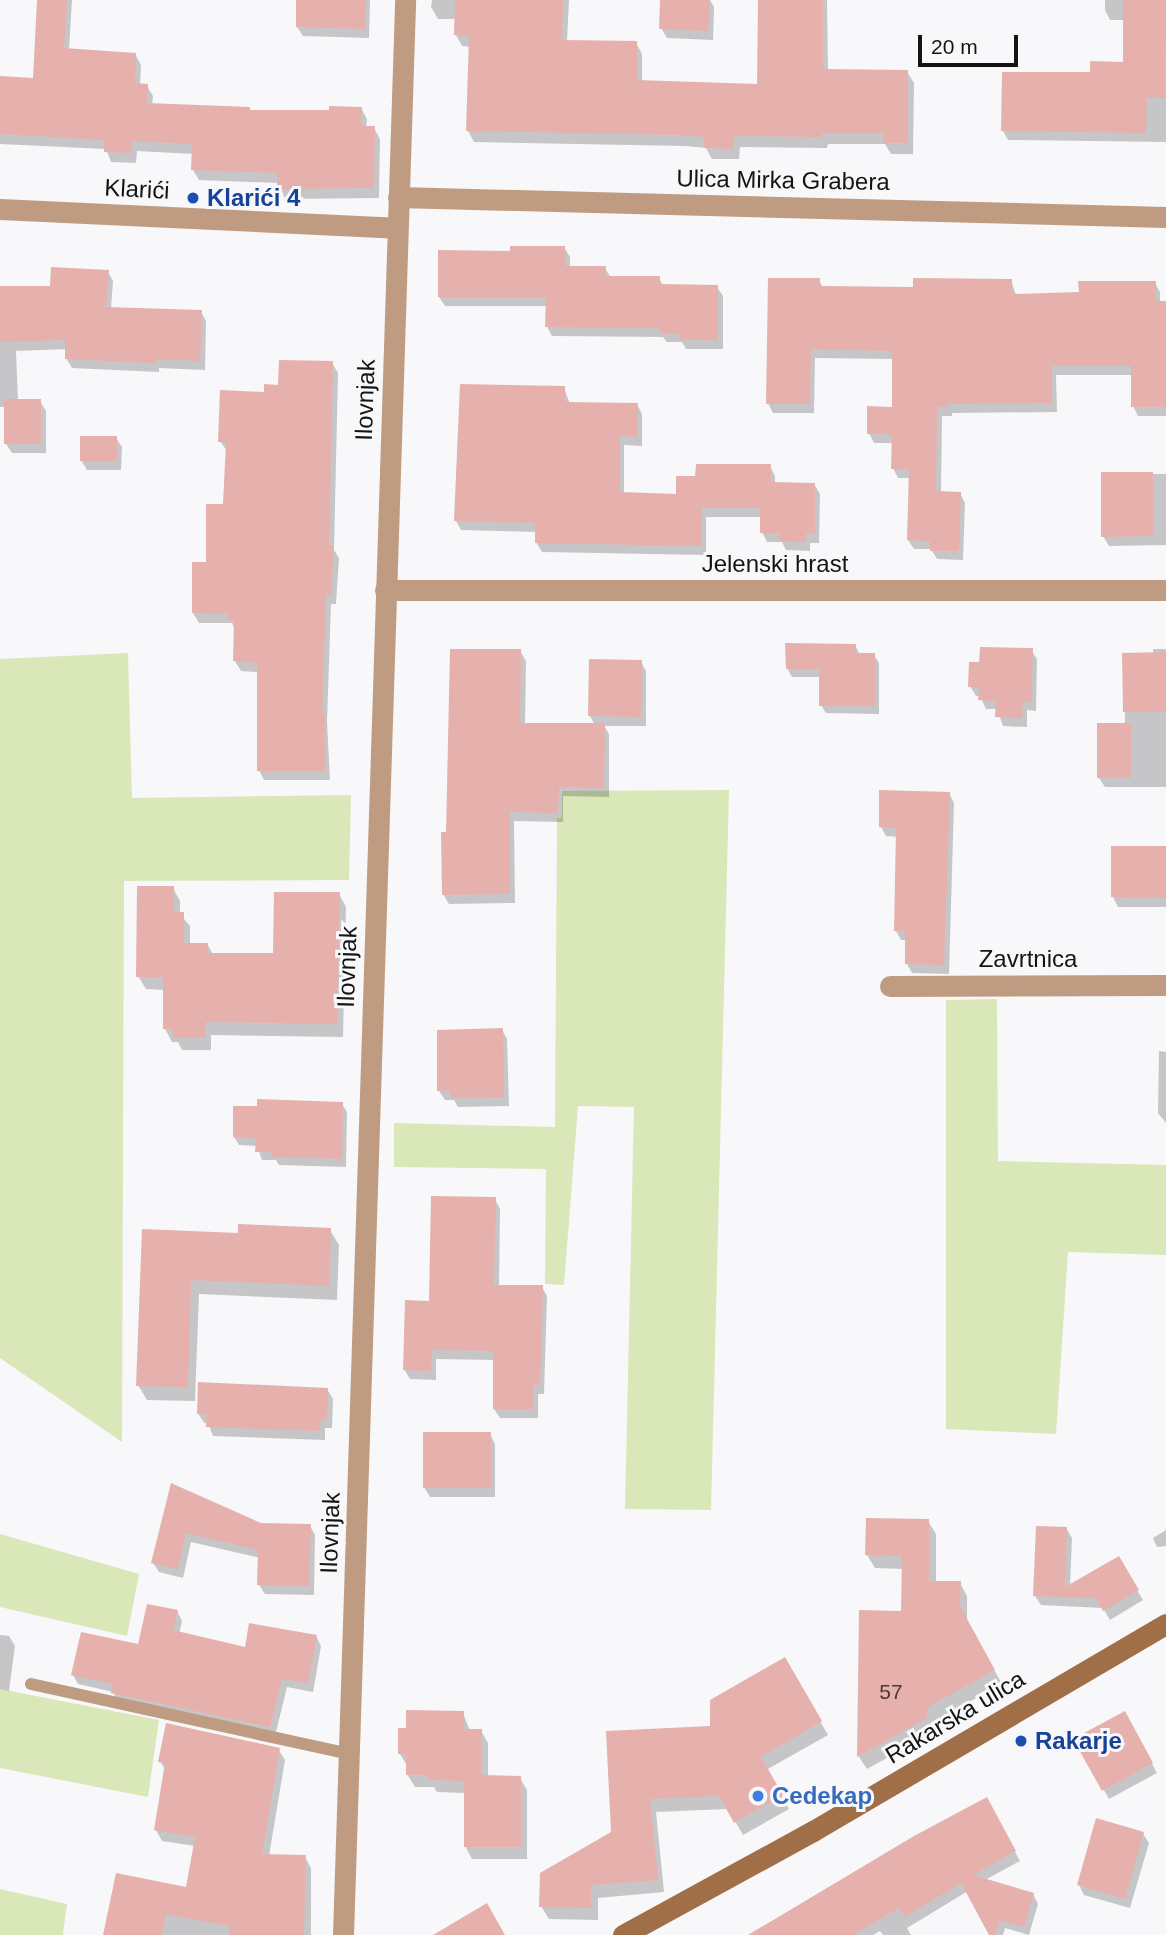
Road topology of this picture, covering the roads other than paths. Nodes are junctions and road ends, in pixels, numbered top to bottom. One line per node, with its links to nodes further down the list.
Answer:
1 (405, 0): 2 (street, Ilovnjak)
2 (398, 197): 4 (street, Ulica Mirka Grabera); 5 (street, Ilovnjak)
3 (0, 209): 5 (street, Klarići)
4 (1166, 217)
5 (396, 229): 6 (street, Ilovnjak)
6 (385, 590): 7 (street, Jelenski hrast); 12 (street, Ilovnjak)
7 (1166, 590)
8 (1166, 985): 9 (street, Zavrtnica)
9 (890, 986)
10 (1166, 1624): 14 (main road, Rakarska ulica)
11 (31, 1684): 12 (lane)
12 (350, 1754): 13 (street, Ilovnjak)
13 (343, 1935)
14 (623, 1935)

